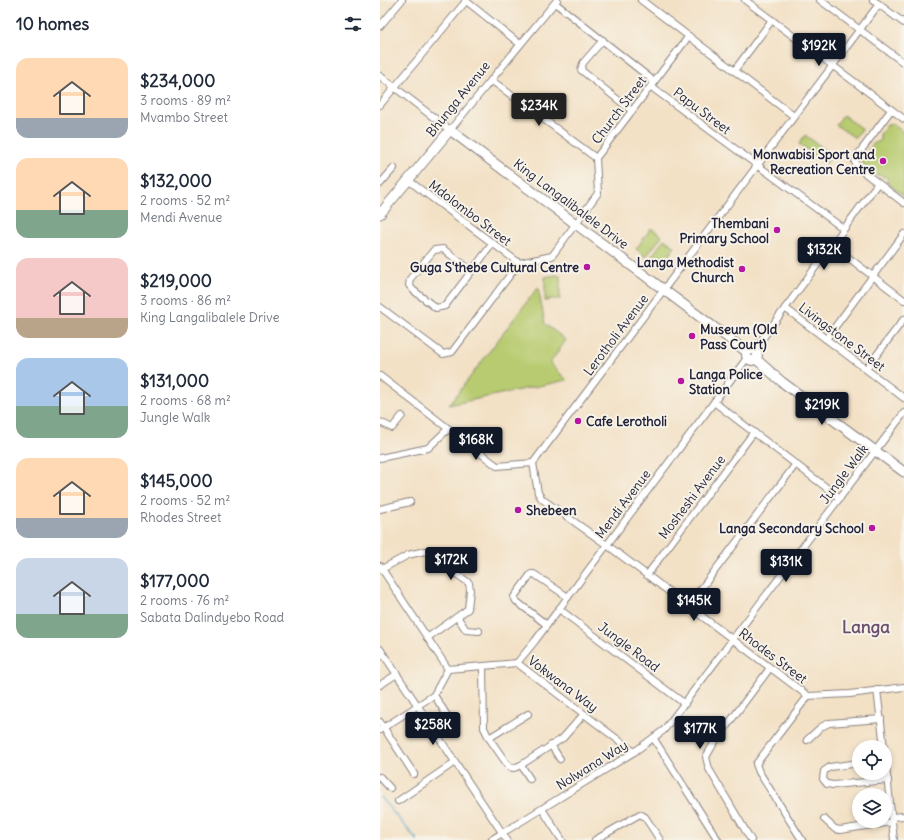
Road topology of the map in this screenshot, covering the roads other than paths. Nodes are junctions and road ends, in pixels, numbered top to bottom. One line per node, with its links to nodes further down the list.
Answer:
1 (402, 0): 13 (street)
2 (478, 0): 10 (street)
3 (641, 0): 15 (street)
4 (746, 0): 11 (street)
5 (820, 0): 14 (street)
6 (873, 0): 9 (street)
7 (466, 1): 10 (street); 24 (street)
8 (556, 1): 16 (street, Papu Street); 17 (street, Bhunga Avenue)
9 (879, 4): 12 (street); 14 (street, Lerotholi Avenue)
10 (473, 6): 17 (street)
11 (772, 20): 19 (street); 20 (street)
12 (904, 24)
13 (380, 26)
14 (860, 30): 18 (street); 19 (street, Lerotholi Avenue)
15 (689, 36): 20 (street); 23 (street, Church Street)
16 (603, 40): 23 (street, Papu Street); 27 (street)
17 (520, 44): 22 (street, Bhunga Avenue)
18 (904, 63)
19 (833, 66): 26 (street); 28 (street, Lerotholi Avenue)
20 (734, 71): 28 (street)
21 (380, 76): 24 (street, King Langalibalele Drive)
22 (491, 80): 30 (street, Bhunga Avenue); 31 (street)
23 (652, 84): 27 (street, Church Street); 32 (street, Papu Street)
24 (394, 88): 25 (street); 30 (street, King Langalibalele Drive)
25 (380, 105)
26 (891, 110): 29 (street); 35 (street)
27 (632, 111): 31 (street, Church Street)
28 (795, 117): 32 (street, Lerotholi Avenue)
29 (904, 120)
30 (450, 130): 34 (street, Bhunga Avenue); 39 (street, King Langalibalele Drive)
31 (596, 158): 39 (street, Church Street)
32 (758, 166): 40 (street, Papu Street); 47 (street, Lerotholi Avenue)
33 (394, 168): 36 (street)
34 (408, 180): 38 (street, Bhunga Avenue); 42 (street, Mdolombo Street)
35 (878, 183): 37 (street); 40 (street, Mendi Avenue)
36 (380, 184)
37 (904, 203)
38 (380, 214)
39 (577, 224): 44 (street, Church Street); 47 (street, King Langalibalele Drive)
40 (844, 229): 43 (street, Mendi Avenue)
41 (904, 234): 46 (street)
42 (493, 243): 44 (street, Mdolombo Street); 45 (street)
43 (832, 246): 46 (street); 50 (street, Mendi Avenue)
44 (519, 263): 49 (street)
45 (472, 271): 45 (street)
46 (873, 276): 48 (street); 52 (street)
47 (664, 290): 53 (street, King Langalibalele Drive); 65 (street, Lerotholi Avenue)
48 (904, 300)
49 (380, 307)
50 (785, 308): 52 (street, Livingstone Street); 53 (street, Mendi Avenue)
51 (904, 320): 54 (street)
52 (826, 339): 54 (street, Livingstone Street)
53 (751, 355): 57 (street, Mendi Avenue); 63 (street, King Langalibalele Drive)
54 (866, 370): 56 (street, Livingstone Street)
55 (380, 376): 61 (street)
56 (904, 398)
57 (714, 402): 62 (street); 71 (street, Mendi Avenue)
58 (904, 413): 63 (street, Jungle Walk)
59 (402, 416): 60 (street)
60 (380, 422)
61 (448, 429): 64 (street); 65 (street)
62 (754, 432): 66 (street); 73 (street, Mosheshi Avenue)
63 (875, 451): 67 (street, King Langalibalele Drive); 68 (street, Jungle Walk)
64 (380, 458)
65 (533, 463): 71 (street, Rhodes Street)
66 (796, 464): 68 (street); 75 (street)
67 (904, 472)
68 (840, 498): 81 (street, Jungle Walk)
69 (410, 502): 70 (street)
70 (380, 509)
71 (607, 545): 73 (street, Rhodes Street); 74 (street, Mendi Avenue)
72 (381, 568): 77 (street); 80 (street)
73 (648, 575): 75 (street, Rhodes Street)
74 (568, 597): 76 (street, Mendi Avenue); 78 (street)
75 (688, 606): 81 (street, Rhodes Street)
76 (559, 609): 78 (street, Mendi Avenue); 93 (street, Jungle Road)
77 (458, 618): 79 (street); 80 (street)
78 (547, 625): 83 (street, Mendi Avenue)
79 (479, 631)
80 (428, 638): 86 (street)
81 (733, 640): 85 (street, Rhodes Street); 93 (street, Jungle Walk)
82 (380, 649): 87 (street)
83 (517, 663): 84 (street, Vokwana Way); 96 (street, Vokwana Way)
84 (483, 667): 86 (street, Vokwana Way); 101 (street)
85 (770, 668): 92 (street, Rhodes Street); 130 (street)
86 (448, 669): 91 (street)
87 (397, 674): 88 (street); 94 (street)
88 (380, 685)
89 (904, 687): 90 (street, Rhodes Street)
90 (877, 690): 92 (street, Rhodes Street); 98 (street)
91 (434, 696): 94 (street); 97 (street)
92 (808, 696): 131 (street)
93 (685, 704): 102 (street, Jungle Walk)
94 (418, 706): 100 (street); 108 (street)
95 (528, 714): 101 (street)
96 (584, 714): 105 (street); 106 (street, Vokwana Way)
97 (448, 717)
98 (880, 719): 103 (street); 104 (street)
99 (380, 722): 100 (street)
100 (382, 729): 111 (street)
101 (489, 738): 109 (street)
102 (654, 739): 106 (street, Nolwana Way); 129 (street)
103 (807, 740)
104 (883, 740)
105 (551, 746): 107 (street); 109 (street)
106 (634, 752): 118 (street, Nolwana Way)
107 (560, 759)
108 (455, 762): 117 (street); 123 (street)
109 (521, 765): 113 (street)
110 (852, 765): 114 (street)
111 (414, 774)
112 (380, 777): 115 (street)
113 (530, 779)
114 (888, 780): 116 (street)
115 (390, 788)
116 (889, 788)
117 (398, 801)
118 (542, 809): 123 (street, Nolwana Way); 126 (street)
119 (904, 816): 121 (street)
120 (824, 819): 122 (street)
121 (892, 819): 132 (street)
122 (852, 827)
123 (501, 832): 124 (street, Nolwana Way); 125 (street)
124 (491, 840)
125 (507, 840)
126 (562, 840)
127 (595, 840): 128 (street)
128 (660, 840)
129 (718, 840)
130 (751, 840)
131 (802, 840)
132 (894, 840)

